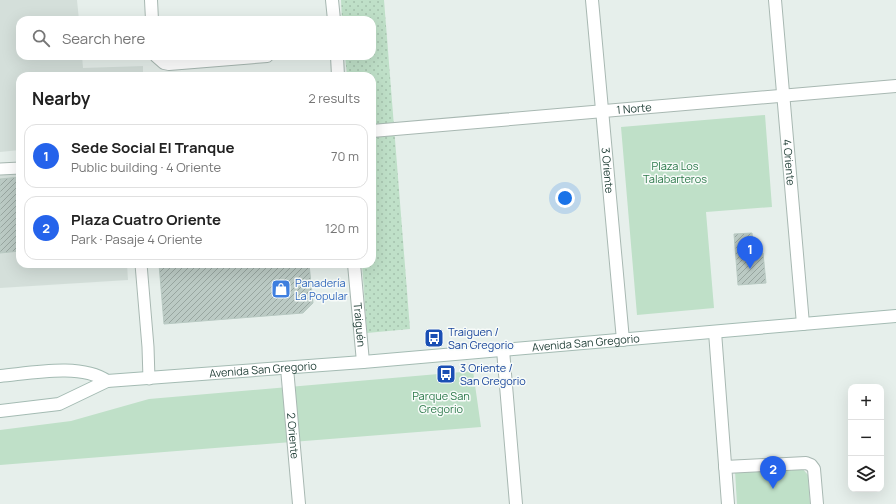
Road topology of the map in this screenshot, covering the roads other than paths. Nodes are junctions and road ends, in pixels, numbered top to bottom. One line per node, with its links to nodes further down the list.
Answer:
1 (151, 0): 5 (street)
2 (332, 0): 6 (street)
3 (592, 0): 13 (street, 3 Oriente)
4 (775, 0): 12 (street, 4 Oriente)
5 (152, 16)
6 (334, 16)
7 (161, 60): 8 (street)
8 (218, 60)
9 (337, 60): 10 (street)
10 (338, 72)
11 (896, 86): 12 (street, 1 Norte)
12 (783, 95): 13 (street, 1 Norte); 20 (street, 4 Oriente)
13 (602, 111): 14 (street, 1 Norte); 22 (street, 3 Oriente)
14 (376, 131)
15 (16, 168): 16 (lane)
16 (0, 169)
17 (141, 268): 27 (lane)
18 (354, 268): 24 (street, Traiguén)
19 (896, 316): 20 (street, Avenida San Gregorio)
20 (803, 324): 21 (street, Avenida San Gregorio)
21 (715, 332): 22 (street, Avenida San Gregorio); 30 (street)
22 (622, 340): 23 (street, Avenida San Gregorio)
23 (503, 350): 24 (street, Avenida San Gregorio); 32 (street)
24 (363, 362): 25 (street, Avenida San Gregorio)
25 (287, 368): 27 (street, Avenida San Gregorio); 31 (street, 2 Oriente)
26 (0, 376): 28 (street, Avenida San Gregorio)
27 (150, 378): 28 (street, Avenida San Gregorio)
28 (107, 381): 29 (street, Avenida San Gregorio)
29 (0, 411)
30 (725, 467): 33 (street); 34 (street)
31 (299, 504)
32 (516, 504)
33 (728, 504)
34 (817, 504)

